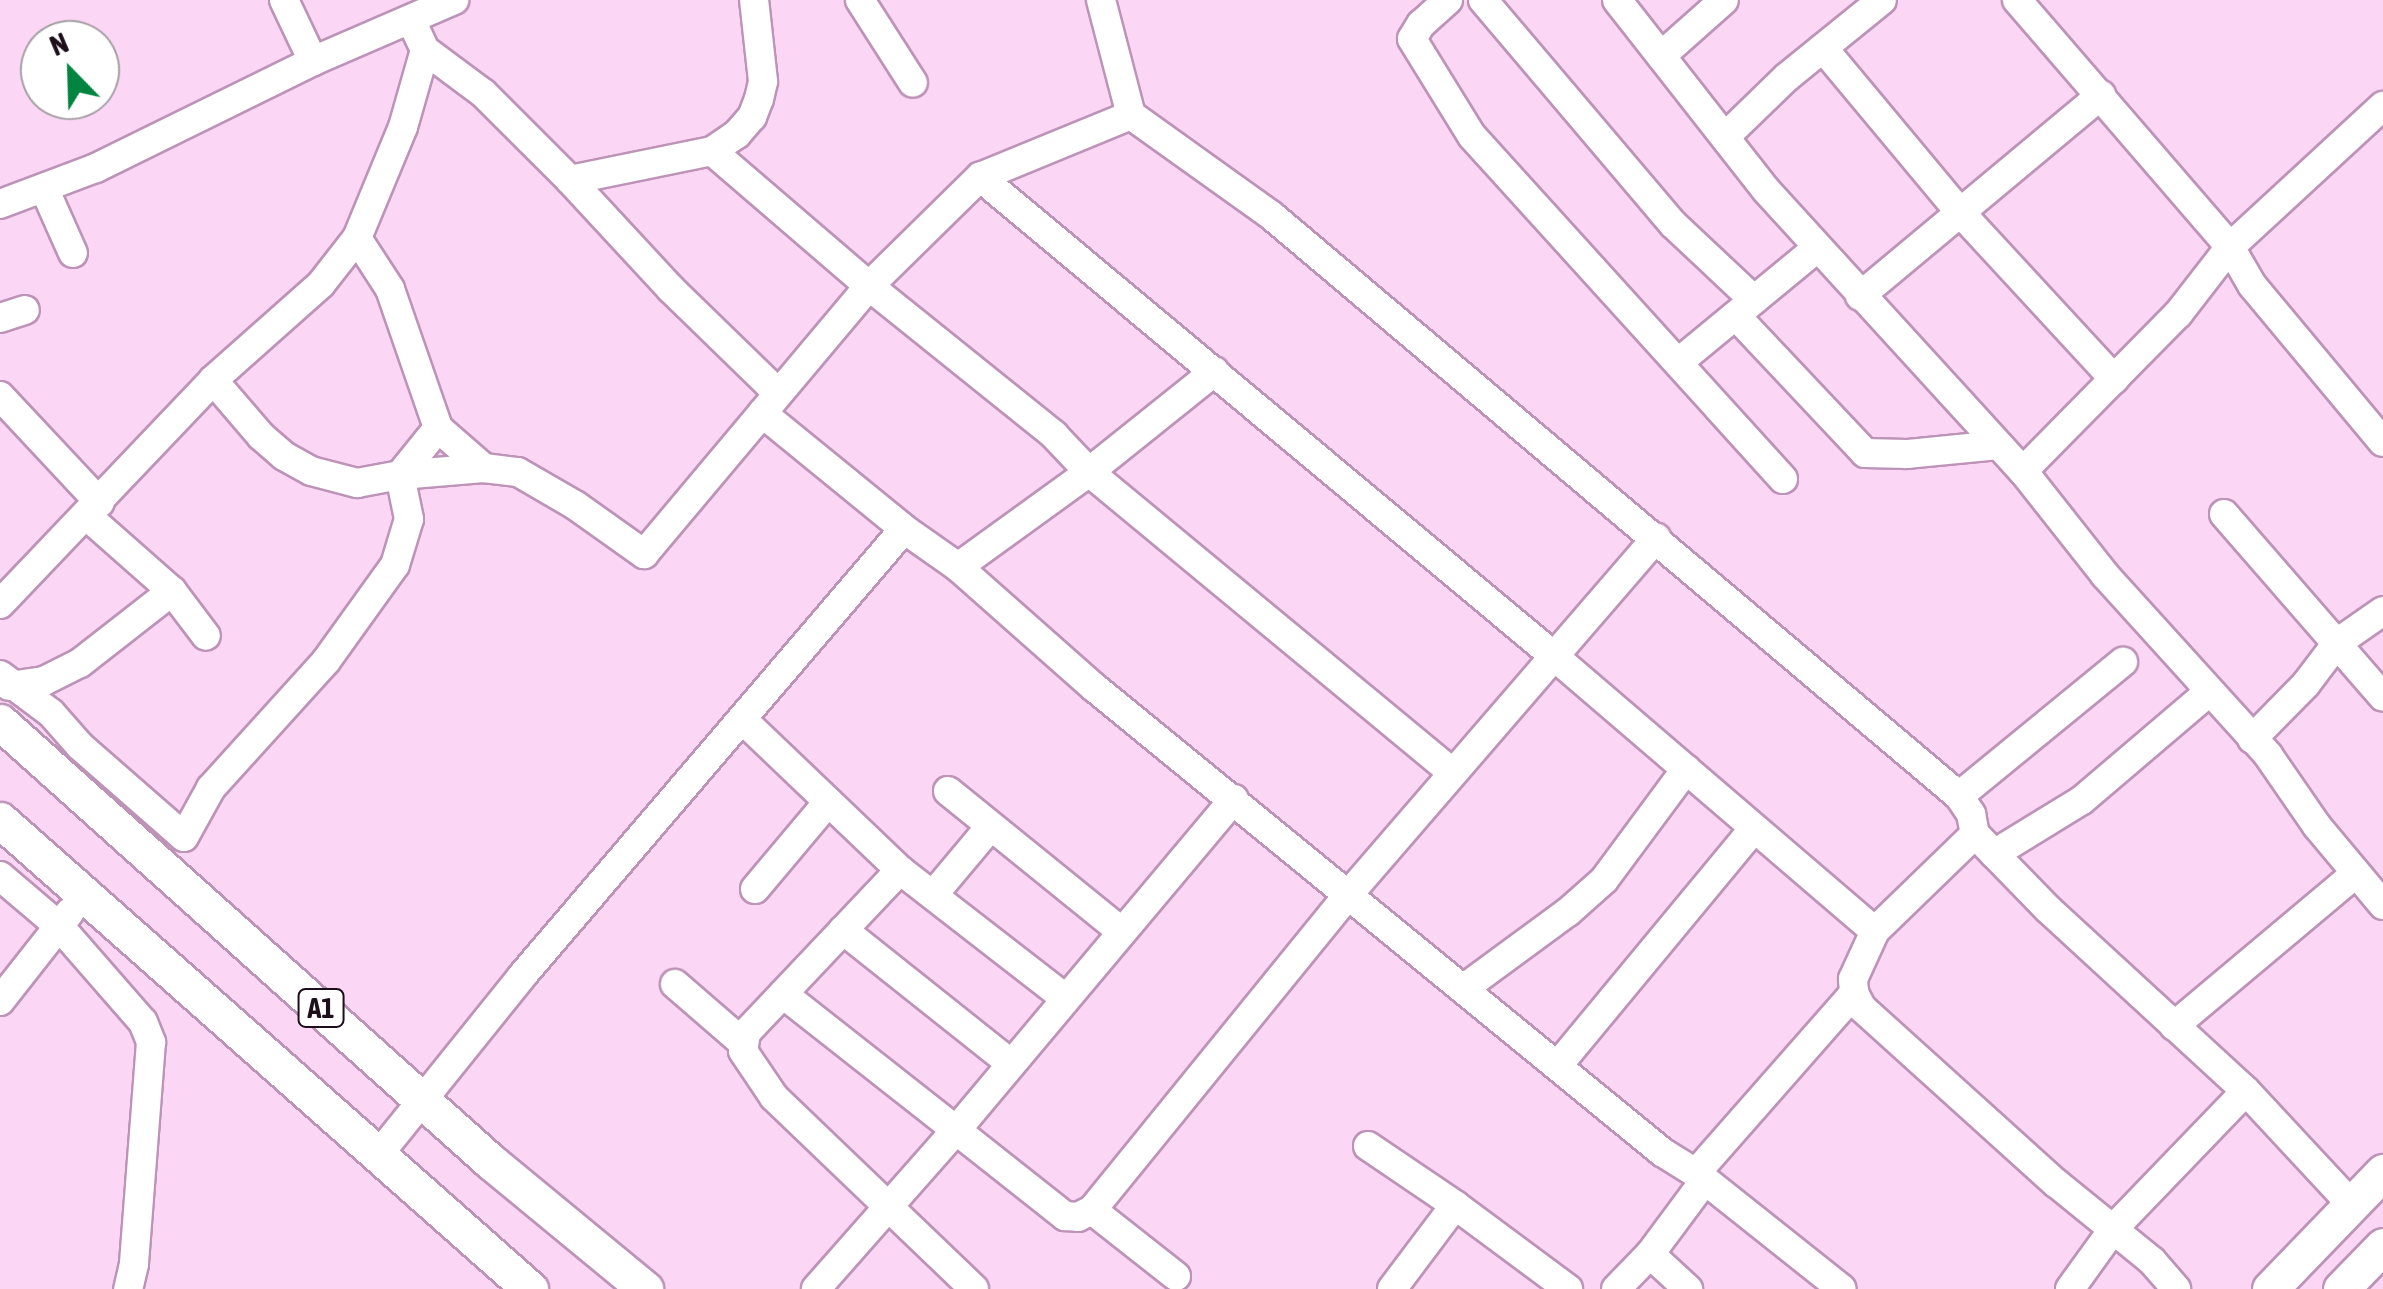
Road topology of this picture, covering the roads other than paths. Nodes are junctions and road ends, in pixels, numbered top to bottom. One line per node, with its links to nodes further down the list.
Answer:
1 (284, 0): 16 (street)
2 (454, 0): 12 (street)
3 (754, 0): 22 (street)
4 (860, 0): 17 (street)
5 (1101, 0): 20 (street)
6 (1448, 0): 35 (street)
7 (1483, 0): 34 (street)
8 (1617, 0): 15 (street)
9 (1724, 0): 15 (street)
10 (1882, 0): 13 (street)
11 (2018, 0): 18 (street)
12 (411, 20): 14 (street); 16 (street)
13 (1823, 48): 21 (street); 27 (street)
14 (424, 50): 24 (street); 28 (street)
15 (1661, 56): 21 (street)
16 (313, 61): 25 (street)
17 (914, 83)
18 (2101, 95): 27 (street); 29 (street)
19 (2383, 106): 29 (street)
20 (1131, 114): 23 (street); 52 (street)
21 (1725, 137): 30 (street)
22 (712, 151): 24 (street); 32 (street)
23 (980, 177): 32 (street); 36 (street)
24 (570, 180): 40 (street)
25 (44, 188): 26 (street); 31 (street)
26 (0, 204)
27 (1959, 211): 33 (street); 37 (street)
28 (357, 238): 38 (street); 41 (street)
29 (2230, 247): 37 (street); 42 (street)
30 (1817, 248): 33 (street); 34 (street)
31 (73, 254)
32 (869, 286): 40 (street); 45 (street)
33 (1860, 296): 43 (street)
34 (1746, 309): 35 (street); 43 (street)
35 (1680, 361): 48 (street)
36 (1215, 371): 45 (street); 59 (street)
37 (2114, 379): 46 (street)
38 (213, 380): 47 (street); 49 (street)
39 (0, 396): 49 (street)
40 (770, 403): 44 (street); 51 (street)
41 (438, 428): 44 (street); 47 (street)
42 (2383, 442)
43 (1998, 445): 46 (street)
44 (484, 468): 47 (street)
45 (1089, 472): 53 (street); 68 (street)
46 (2022, 472): 62 (street)
47 (400, 475): 61 (street)
48 (1783, 480)
49 (94, 509): 54 (street); 55 (street)
50 (2224, 514): 58 (street)
51 (904, 530): 53 (street); 64 (street)
52 (1656, 538): 59 (street); 70 (street)
53 (958, 567): 71 (street)
54 (172, 591): 57 (street); 61 (street)
55 (0, 604)
56 (2383, 610): 58 (street)
57 (206, 636)
58 (2337, 644): 63 (street); 66 (street)
59 (1556, 657): 67 (street); 68 (street)
60 (2123, 662): 70 (street)
61 (5, 680)
62 (2208, 692): 66 (street); 76 (street)
63 (2383, 697)
64 (744, 721): 72 (street); 99 (street)
65 (0, 722): 99 (main road, A1)
66 (2252, 738): 79 (street)
67 (1686, 770): 75 (street); 89 (street)
68 (1453, 773): 83 (street)
69 (948, 792): 74 (street)
70 (1959, 796): 76 (street)
71 (1234, 799): 83 (street); 86 (street)
72 (828, 802): 77 (street); 80 (street)
73 (0, 820): 81 (main road, A1)
74 (990, 826): 82 (street); 86 (street)
75 (1754, 828): 87 (street); 97 (street)
76 (1985, 844): 87 (street); 94 (street)
77 (900, 870): 82 (street); 85 (street)
78 (0, 876): 84 (street)
79 (2373, 886): 94 (street)
80 (755, 889)
81 (84, 892): 84 (street); 102 (main road, A1)
82 (933, 895): 92 (street)
83 (1348, 895): 89 (street); 108 (street)
84 (60, 927): 93 (street); 113 (street)
85 (843, 930): 91 (street); 96 (street)
86 (1122, 931): 92 (street)
87 (1874, 932): 90 (street)
88 (676, 984): 95 (street)
89 (1463, 989): 97 (street)
90 (1854, 993): 104 (street); 109 (street)
91 (783, 994): 95 (street); 100 (street)
92 (1064, 998): 96 (street)
93 (0, 1001)
94 (2174, 1026): 98 (street)
95 (742, 1042): 107 (street)
96 (1010, 1064): 100 (street)
97 (1559, 1064): 104 (street)
98 (2246, 1091): 106 (street); 109 (street)
99 (424, 1099): 102 (street); 115 (main road, A1)
100 (956, 1130): 107 (street); 108 (street)
101 (1368, 1146): 105 (street)
102 (378, 1154): 114 (main road, A1)
103 (2383, 1172): 106 (main road)
104 (1700, 1176): 111 (street); 122 (street)
105 (1455, 1204): 118 (street); 119 (street)
106 (2352, 1204): 125 (main road)
107 (889, 1205): 116 (street); 117 (street)
108 (1092, 1210): 112 (street)
109 (2114, 1228): 123 (street); 124 (street)
110 (2383, 1246): 126 (main road)
111 (1650, 1254): 120 (street); 121 (street)
112 (1176, 1276)
113 (128, 1289)
114 (530, 1289)
115 (645, 1289)
116 (816, 1289)
117 (974, 1289)
118 (1392, 1289)
119 (1568, 1289)
120 (1616, 1289)
121 (1688, 1289)
122 (1842, 1289)
123 (2070, 1289)
124 (2176, 1289)
125 (2270, 1289)
126 (2341, 1289)

